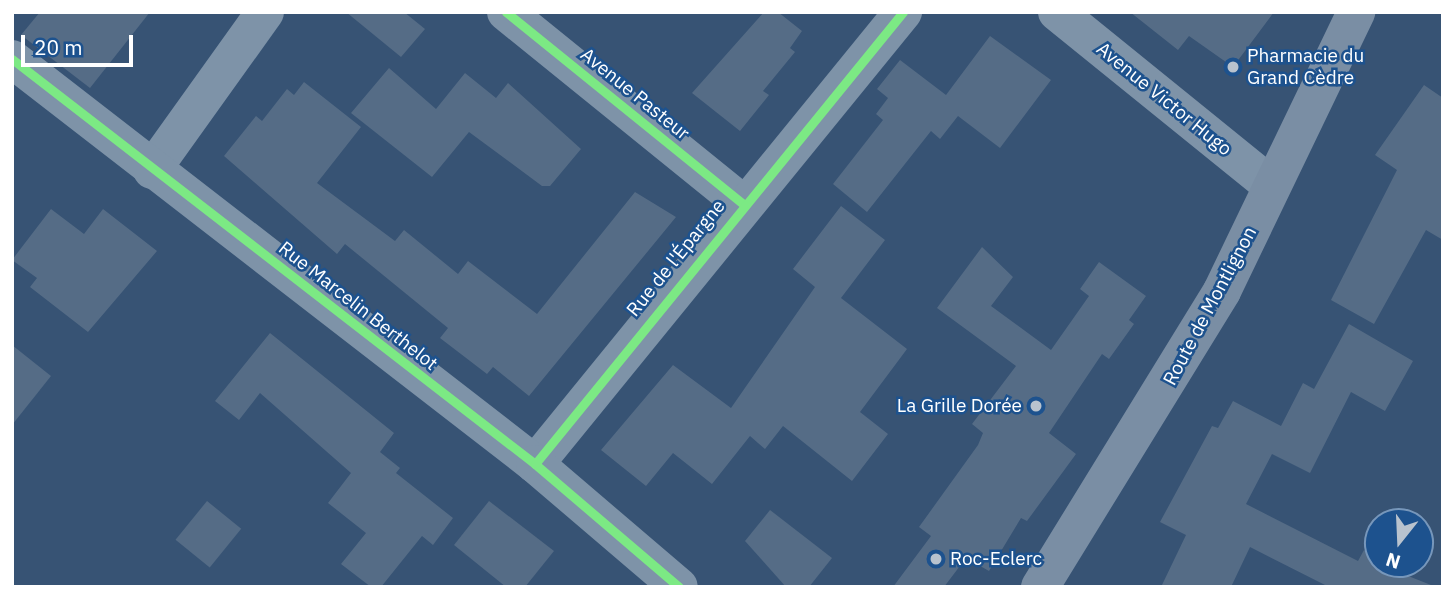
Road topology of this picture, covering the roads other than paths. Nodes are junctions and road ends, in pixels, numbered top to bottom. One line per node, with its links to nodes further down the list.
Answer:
1 (265, 12): 7 (street)
2 (506, 12): 9 (street, Avenue Pasteur)
3 (903, 12): 9 (street, Rue de l'Épargne)
4 (1057, 12): 8 (street, Avenue Victor Hugo)
5 (1356, 12): 8 (main road, Route de Montlignon)
6 (12, 59): 7 (street, Rue Marcelin Berthelot)
7 (152, 170): 10 (street, Rue Marcelin Berthelot)
8 (1271, 185): 12 (main road, Route de Montlignon)
9 (742, 203): 10 (street, Rue de l'Épargne)
10 (535, 464): 11 (street, Rue Marcelin Berthelot)
11 (679, 587)
12 (1040, 587)

